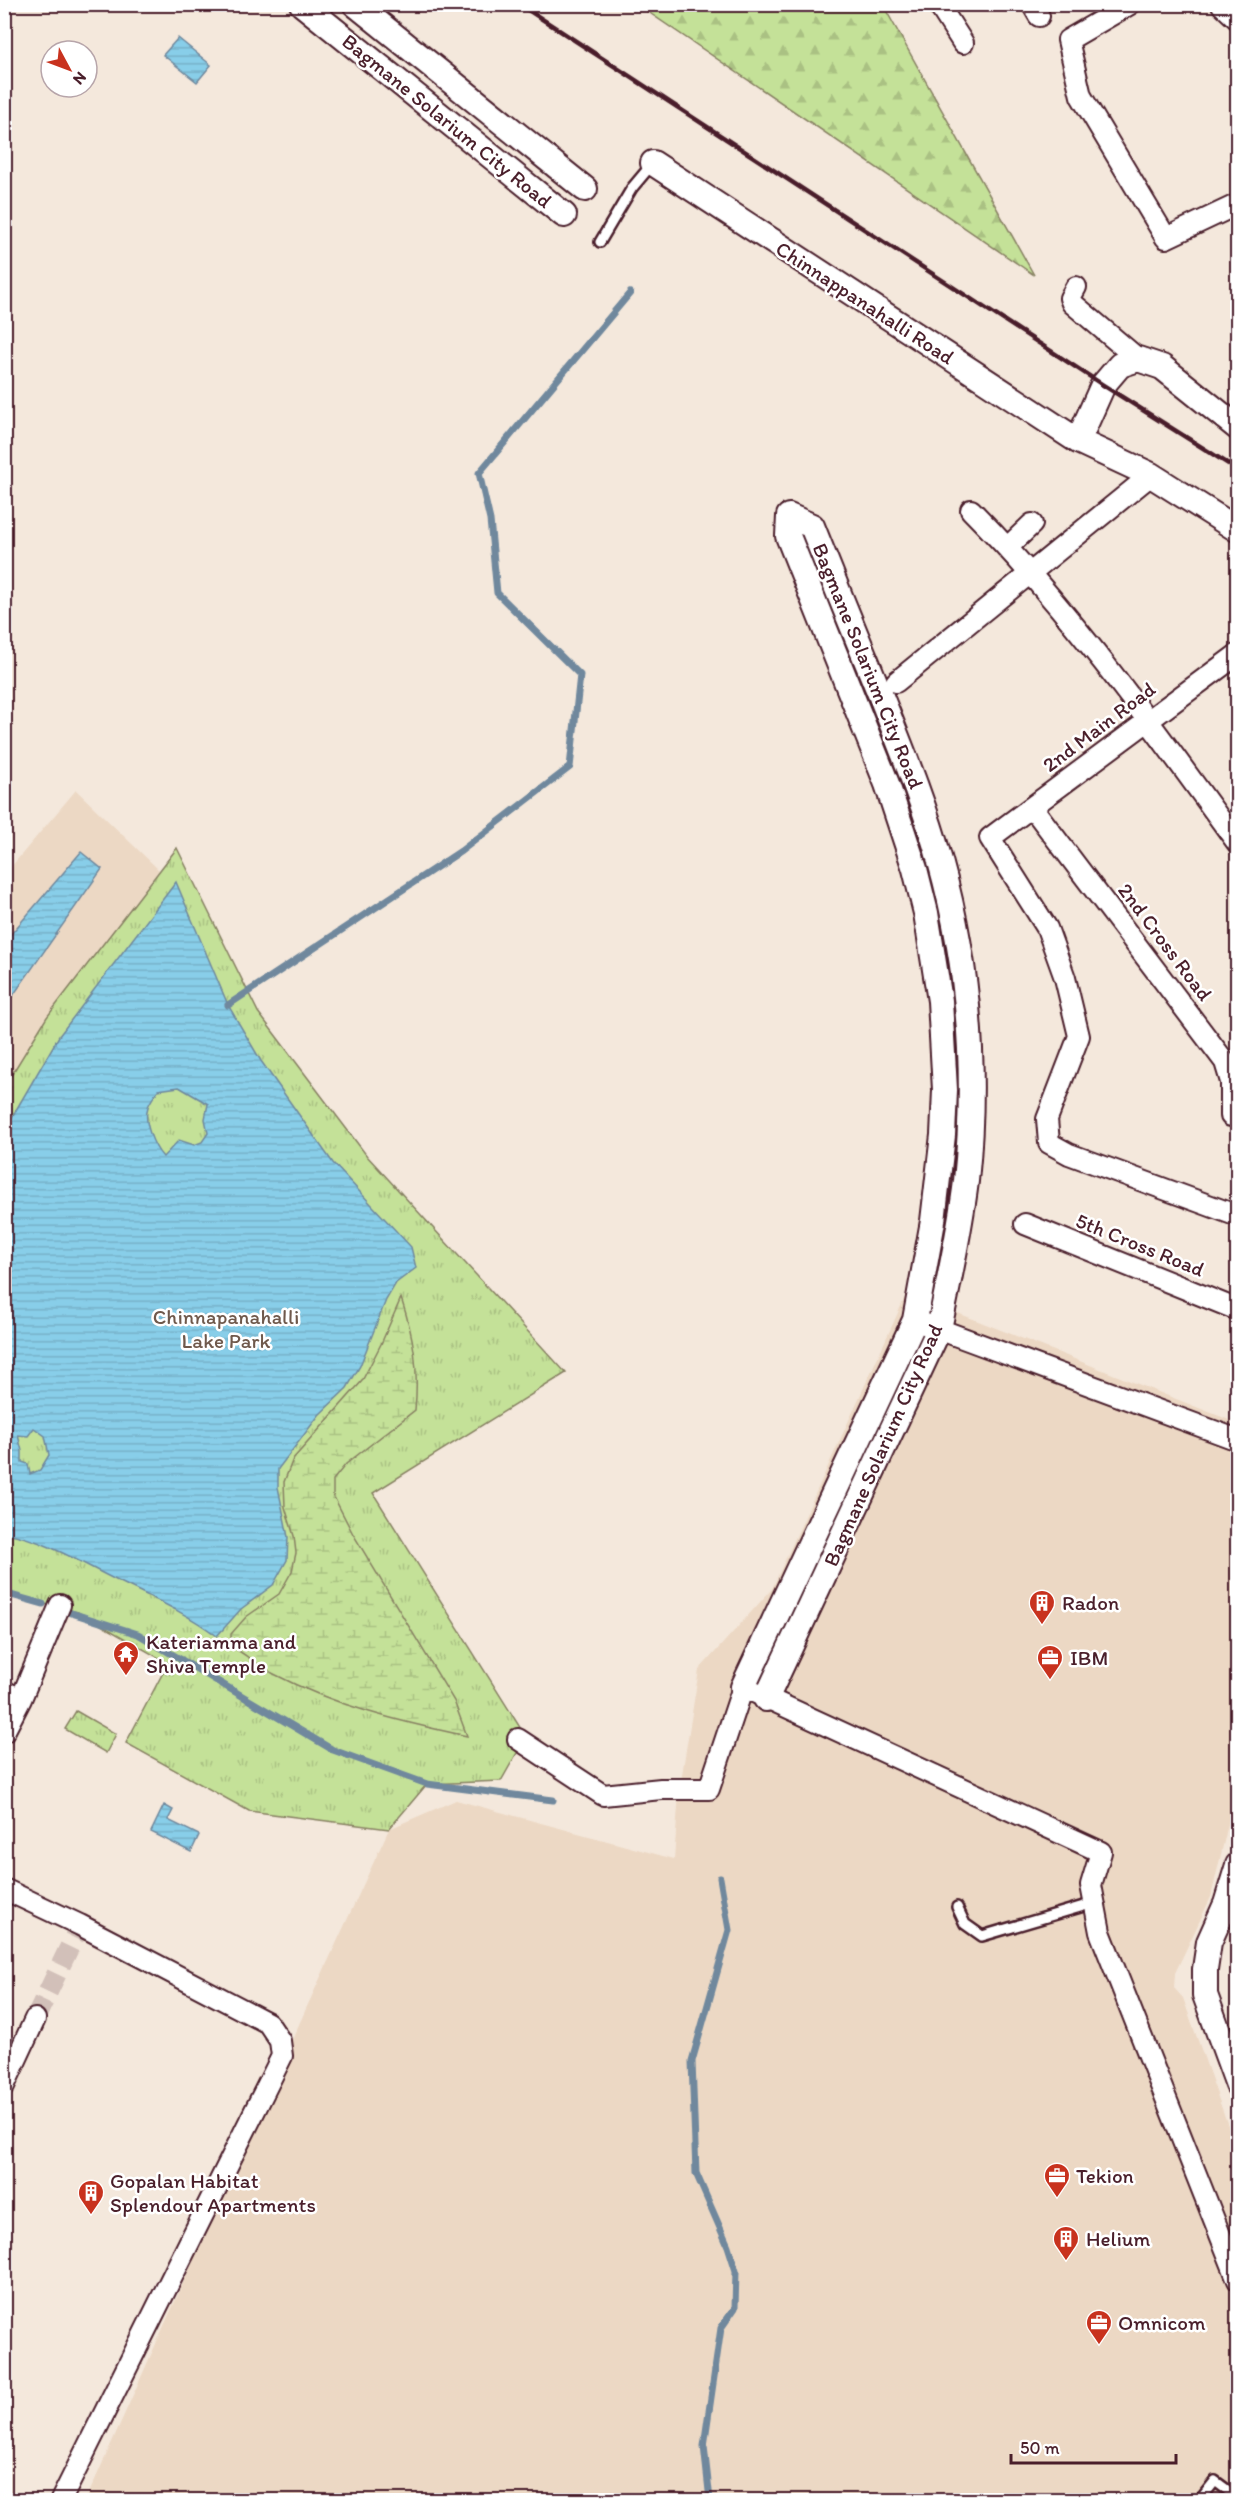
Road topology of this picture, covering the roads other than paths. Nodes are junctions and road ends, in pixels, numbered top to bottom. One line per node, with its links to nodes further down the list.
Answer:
1 (302, 4): 11 (street, Bagmane Solarium City Road)
2 (355, 4): 9 (street, Bagmane Solarium City Road)
3 (938, 4): 7 (street)
4 (1130, 4): 10 (street)
5 (1224, 4): 6 (street)
6 (1238, 17)
7 (963, 43)
8 (653, 163): 12 (lane); 16 (street, Chinnappanahalli Road)
9 (585, 189)
10 (1238, 204)
11 (564, 215)
12 (600, 242)
13 (1076, 287): 14 (street)
14 (1138, 359): 15 (street); 16 (street)
15 (1238, 428)
16 (1078, 441): 17 (street, Chinnappanahalli Road)
17 (1151, 475): 20 (street, Chinnappanahalli Road); 22 (street)
18 (971, 510): 21 (street)
19 (1032, 524): 21 (street)
20 (1238, 530)
21 (1008, 547): 22 (street)
22 (1031, 573): 24 (street); 25 (street)
23 (1238, 654): 25 (street, 2nd Main Road)
24 (896, 682)
25 (1148, 719): 26 (street, 2nd Main Road); 27 (street)
26 (1032, 807): 28 (street, 2nd Cross Road); 29 (street, 2nd Main Road)
27 (1238, 844)
28 (1231, 1116)
29 (1238, 1216)
30 (1025, 1224): 31 (street, 5th Cross Road)
31 (1238, 1310)
32 (915, 1320): 33 (street); 33 (street, Bagmane Solarium City Road); 36 (street, Bagmane Solarium City Road)
33 (939, 1329): 34 (street); 38 (street, Bagmane Solarium City Road)
34 (1238, 1440)
35 (60, 1605): 37 (street)
36 (743, 1687): 38 (street); 40 (street)
37 (13, 1695): 39 (street)
38 (766, 1699): 43 (street)
39 (4, 1732)
40 (518, 1739)
41 (1238, 1865): 44 (street)
42 (4, 1889): 51 (street)
43 (1094, 1904): 45 (lane); 49 (street)
44 (1232, 1904): 47 (street)
45 (957, 1907)
46 (35, 2019): 48 (street)
47 (1238, 2085)
48 (4, 2086)
49 (1238, 2280)
50 (1238, 2498): 52 (lane)
51 (61, 2500)
52 (1200, 2500)

